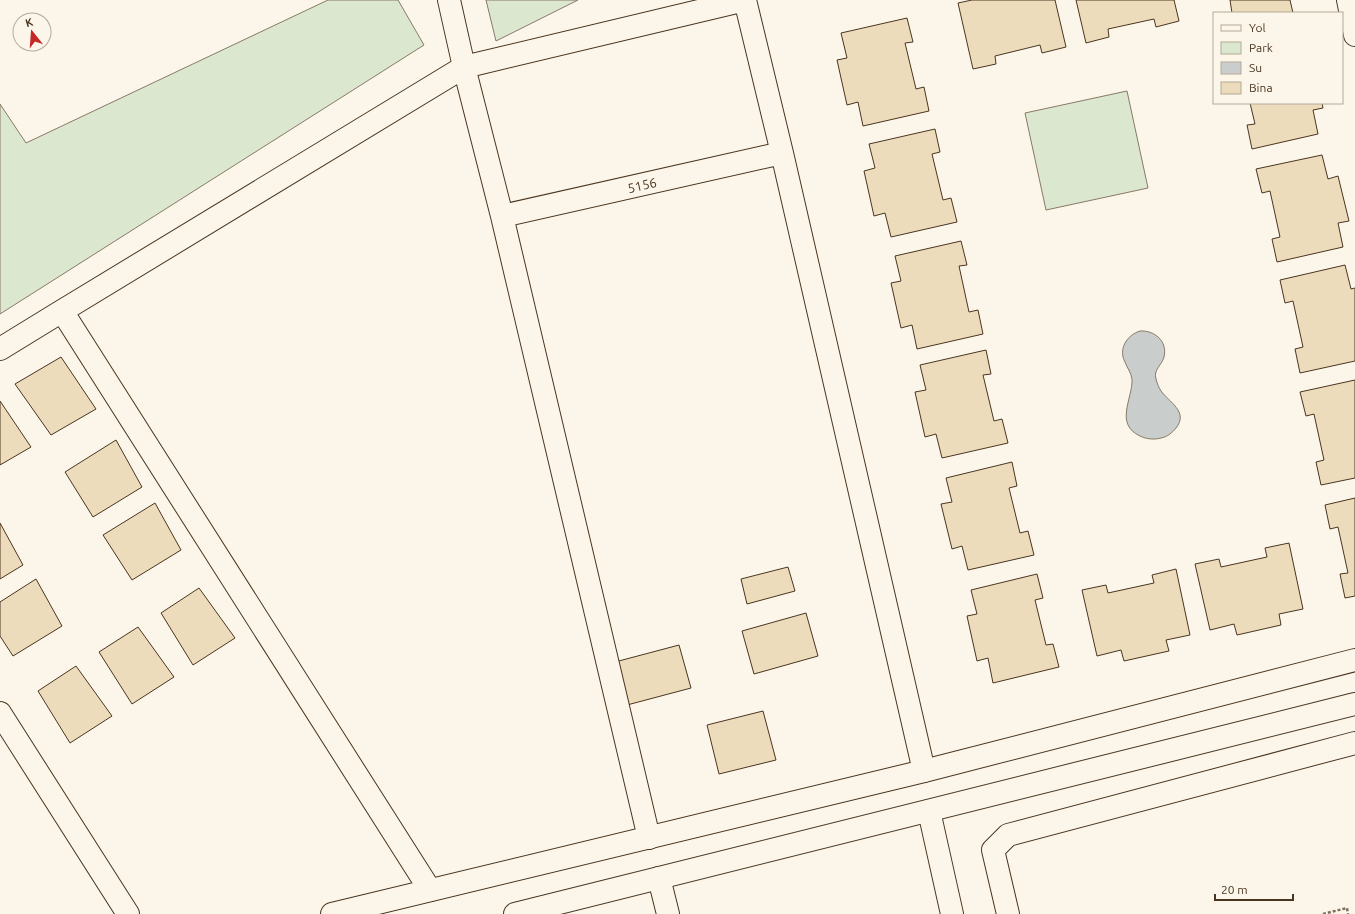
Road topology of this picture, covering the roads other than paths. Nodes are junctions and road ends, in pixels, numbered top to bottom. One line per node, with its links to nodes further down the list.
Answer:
1 (449, 0): 5 (street)
2 (745, 0): 5 (street); 6 (street)
3 (1348, 0): 4 (street)
4 (1355, 36)
5 (464, 67): 7 (street); 8 (street)
6 (782, 154): 7 (street, 5156); 14 (street)
7 (502, 216): 16 (street)
8 (62, 311): 9 (street); 18 (street)
9 (0, 349)
10 (1355, 660): 14 (street)
11 (1355, 704): 15 (street)
12 (0, 713): 19 (street)
13 (1355, 743): 24 (street)
14 (924, 771): 16 (street)
15 (929, 811): 17 (street); 23 (street)
16 (649, 838): 18 (street)
17 (659, 878): 21 (street); 22 (street)
18 (430, 890): 20 (street)
19 (128, 914)
20 (332, 914)
21 (515, 914)
22 (668, 914)
23 (952, 914)
24 (1008, 914)

